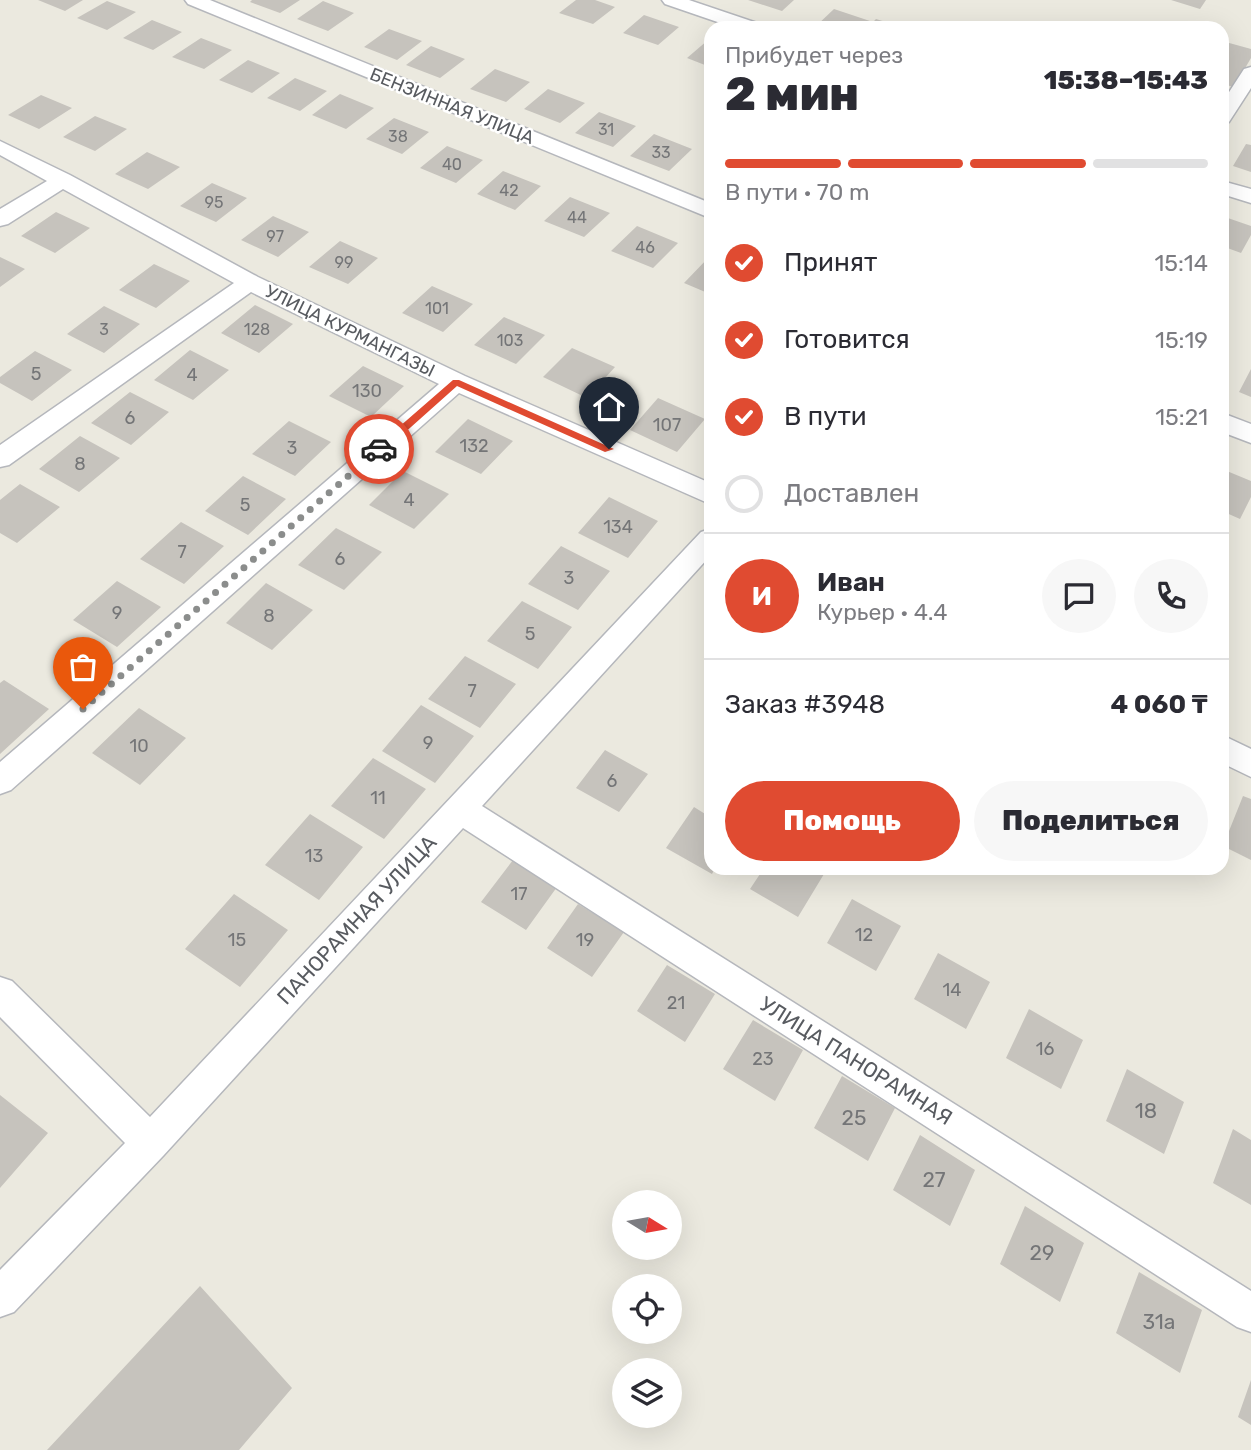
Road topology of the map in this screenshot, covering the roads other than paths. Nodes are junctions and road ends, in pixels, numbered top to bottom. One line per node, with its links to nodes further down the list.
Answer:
1 (194, 0): 10 (street, БЕНЗИННАЯ УЛИЦА)
2 (671, 0): 3 (street)
3 (732, 21)
4 (1251, 73): 5 (street)
5 (1229, 107)
6 (0, 147): 7 (street, УЛИЦА КУРМАНГАЗЫ)
7 (63, 180): 11 (street); 12 (street, УЛИЦА КУРМАНГАЗЫ)
8 (1229, 189): 9 (street)
9 (1251, 196)
10 (704, 209)
11 (0, 219)
12 (250, 282): 13 (street, УЛИЦА КУРМАНГАЗЫ); 16 (street)
13 (456, 382): 17 (street, УЛИЦА КУРМАНГАЗЫ); 21 (street)
14 (1229, 425): 15 (street)
15 (1251, 434)
16 (0, 458)
17 (704, 491)
18 (704, 545): 22 (street, ПАНОРАМНАЯ УЛИЦА)
19 (1229, 752): 20 (street)
20 (1251, 764)
21 (0, 781)
22 (460, 809): 24 (street, ПАНОРАМНАЯ УЛИЦА); 26 (street, УЛИЦА ПАНОРАМНАЯ)
23 (0, 993): 24 (street)
24 (150, 1143): 25 (street, ПАНОРАМНАЯ УЛИЦА)
25 (0, 1298)
26 (1251, 1312)

